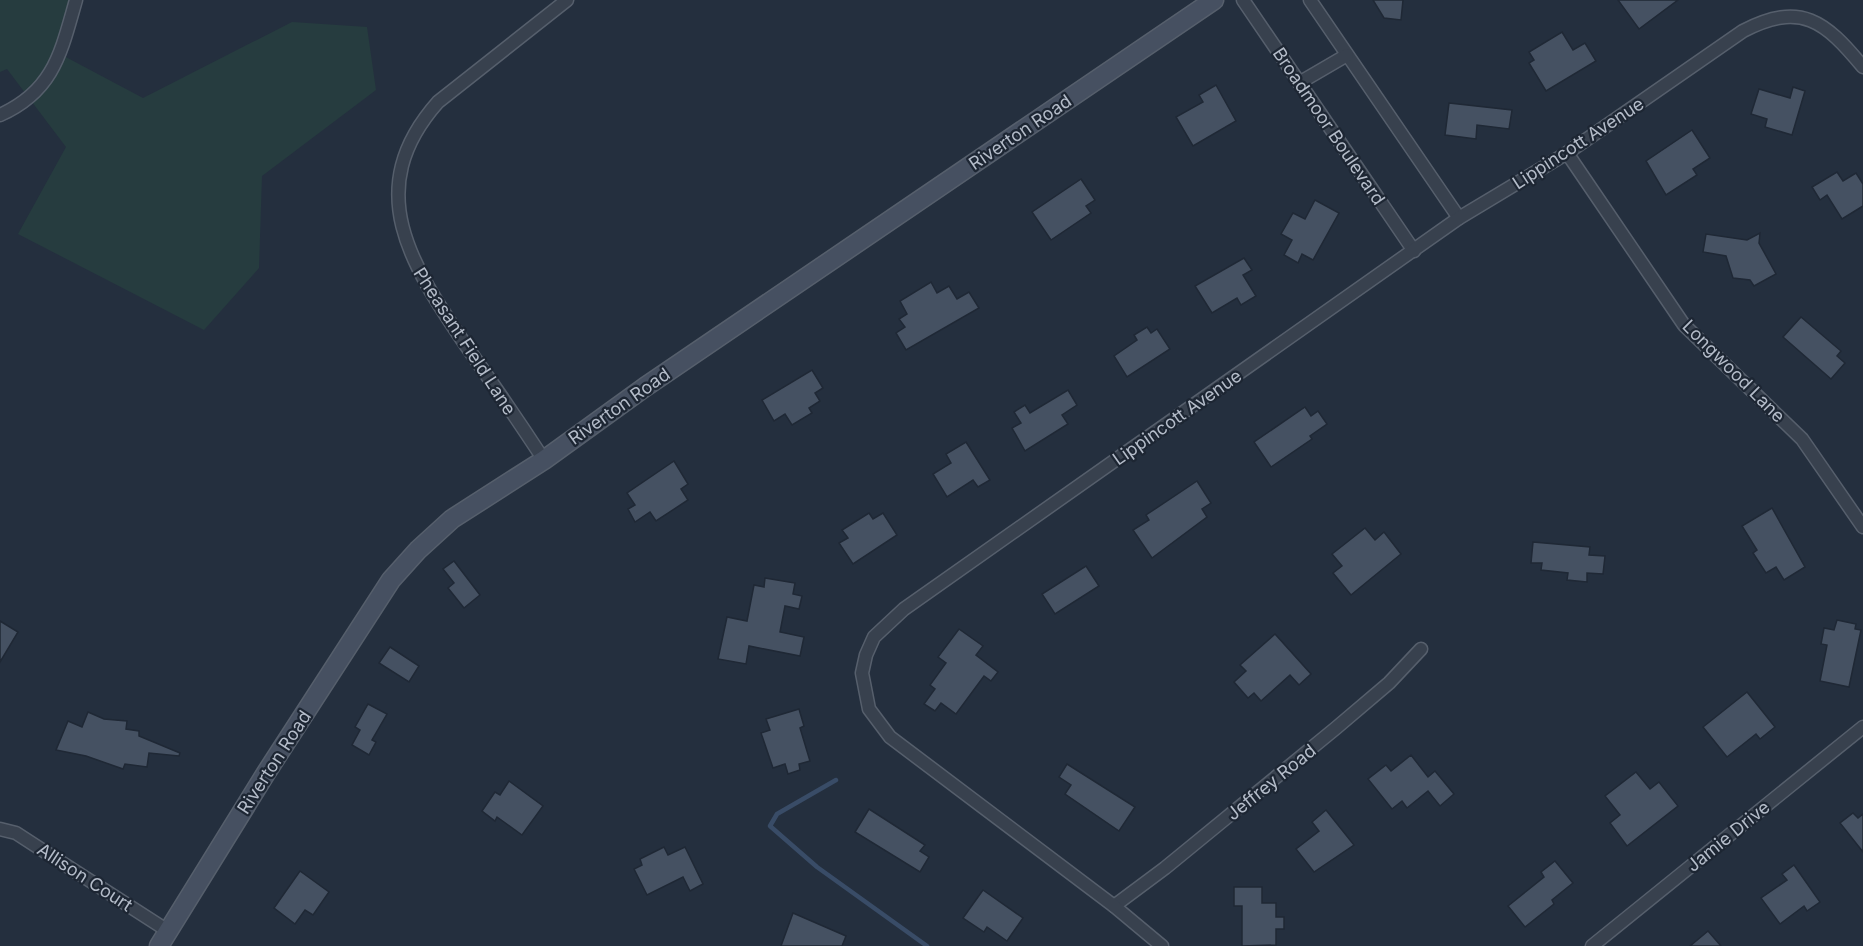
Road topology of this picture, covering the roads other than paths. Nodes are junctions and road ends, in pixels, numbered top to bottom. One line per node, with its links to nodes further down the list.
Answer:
1 (76, 0): 9 (street)
2 (567, 0): 13 (street, Pheasant Field Lane)
3 (1214, 0): 13 (main road, Riverton Road)
4 (1243, 0): 8 (street, Broadmoor Boulevard)
5 (1310, 0): 6 (street)
6 (1347, 55): 8 (street); 11 (street)
7 (1863, 67): 10 (street, Lippincott Avenue)
8 (1299, 83): 12 (street, Broadmoor Boulevard)
9 (0, 115)
10 (1567, 153): 11 (street, Lippincott Avenue); 14 (street, Longwood Lane)
11 (1459, 218): 12 (street, Lippincott Avenue)
12 (1414, 251): 18 (street, Lippincott Avenue)
13 (544, 460): 19 (main road, Riverton Road)
14 (1863, 527)
15 (1421, 649): 18 (street, Jeffrey Road)
16 (1863, 727): 21 (street, Jamie Drive)
17 (0, 829): 19 (street, Allison Court)
18 (1114, 906): 20 (street, Lippincott Avenue)
19 (164, 938)
20 (1162, 946)
21 (1592, 946)

